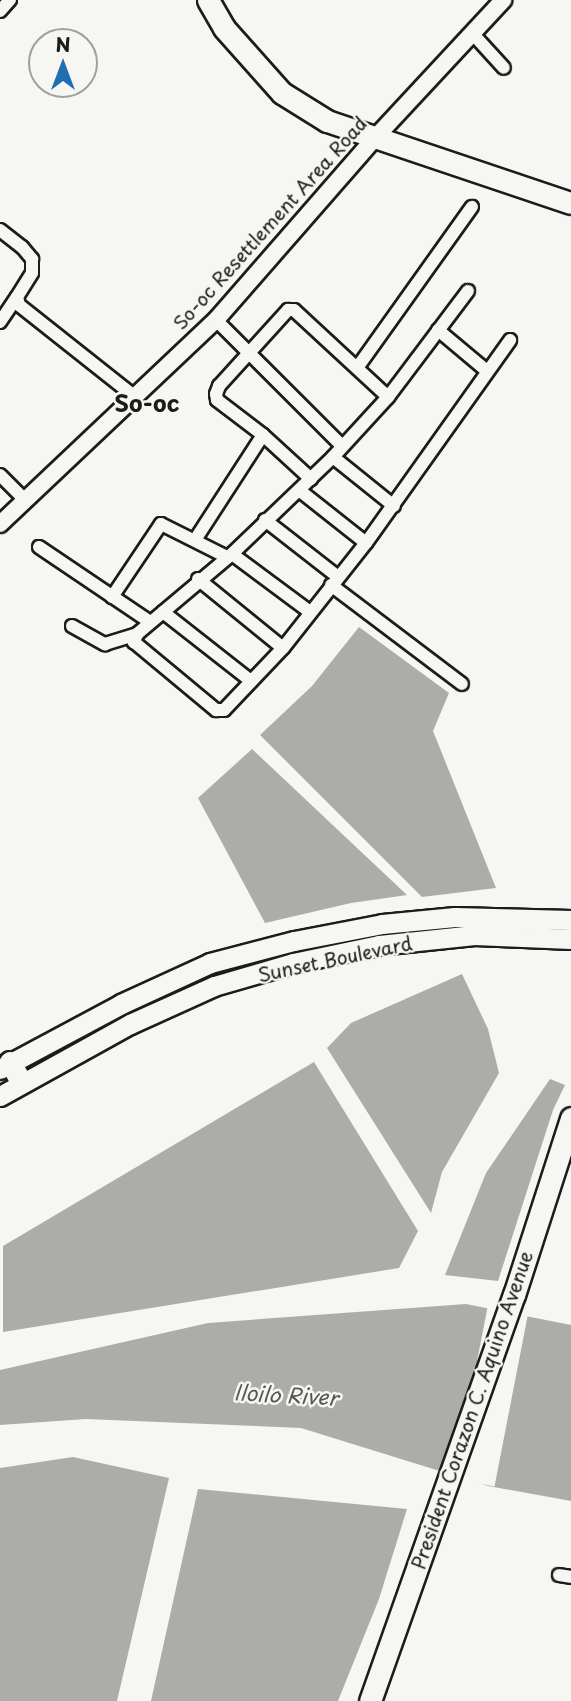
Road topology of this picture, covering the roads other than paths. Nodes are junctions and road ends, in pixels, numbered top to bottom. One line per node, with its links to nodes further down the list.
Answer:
1 (10, 0): 4 (street)
2 (208, 0): 7 (main road)
3 (503, 0): 5 (street, So-oc Resettlement Area Road)
4 (0, 11)
5 (472, 33): 6 (street); 7 (street, So-oc Resettlement Area Road)
6 (504, 68)
7 (374, 139): 8 (main road); 13 (street, So-oc Resettlement Area Road)
8 (571, 203)
9 (472, 206): 18 (street)
10 (0, 230): 12 (street)
11 (468, 291): 15 (street)
12 (17, 298): 14 (street); 20 (street)
13 (216, 320): 17 (street); 20 (street, So-oc Resettlement Area Road)
14 (0, 322)
15 (438, 330): 19 (street); 21 (street)
16 (510, 340): 19 (street)
17 (249, 351): 18 (street); 22 (street); 23 (street)
18 (357, 368): 21 (street)
19 (488, 371): 29 (street)
20 (134, 396): 28 (street, So-oc Resettlement Area Road)
21 (388, 397): 23 (street)
22 (263, 435): 26 (street); 32 (street)
23 (342, 446): 24 (street)
24 (333, 457): 26 (street); 29 (street)
25 (0, 475): 28 (street)
26 (311, 479): 27 (street)
27 (299, 490): 30 (street); 33 (street)
28 (25, 500): 31 (street, So-oc Resettlement Area Road)
29 (394, 506): 33 (street)
30 (265, 520): 35 (street); 37 (street)
31 (0, 524)
32 (195, 540): 35 (street); 38 (street)
33 (366, 543): 37 (street)
34 (39, 547): 38 (street)
35 (230, 555): 36 (street); 40 (street)
36 (198, 579): 39 (street); 44 (street)
37 (334, 581): 40 (street); 46 (street)
38 (112, 597): 41 (street)
39 (163, 612): 41 (street); 45 (street)
40 (310, 612): 44 (street)
41 (150, 622): 43 (street)
42 (72, 626): 43 (street)
43 (137, 634): 45 (street)
44 (283, 648): 45 (street)
45 (251, 681)
46 (462, 684)
47 (571, 920): 49 (main road, Sunset Boulevard)
48 (571, 939): 50 (main road, Sunset Boulevard)
49 (5, 1065): 50 (main road)
50 (22, 1082): 51 (main road, Sunset Boulevard)
51 (0, 1096)
52 (571, 1118): 53 (main road, President Corazon C. Aquino Avenue)
53 (370, 1701)

